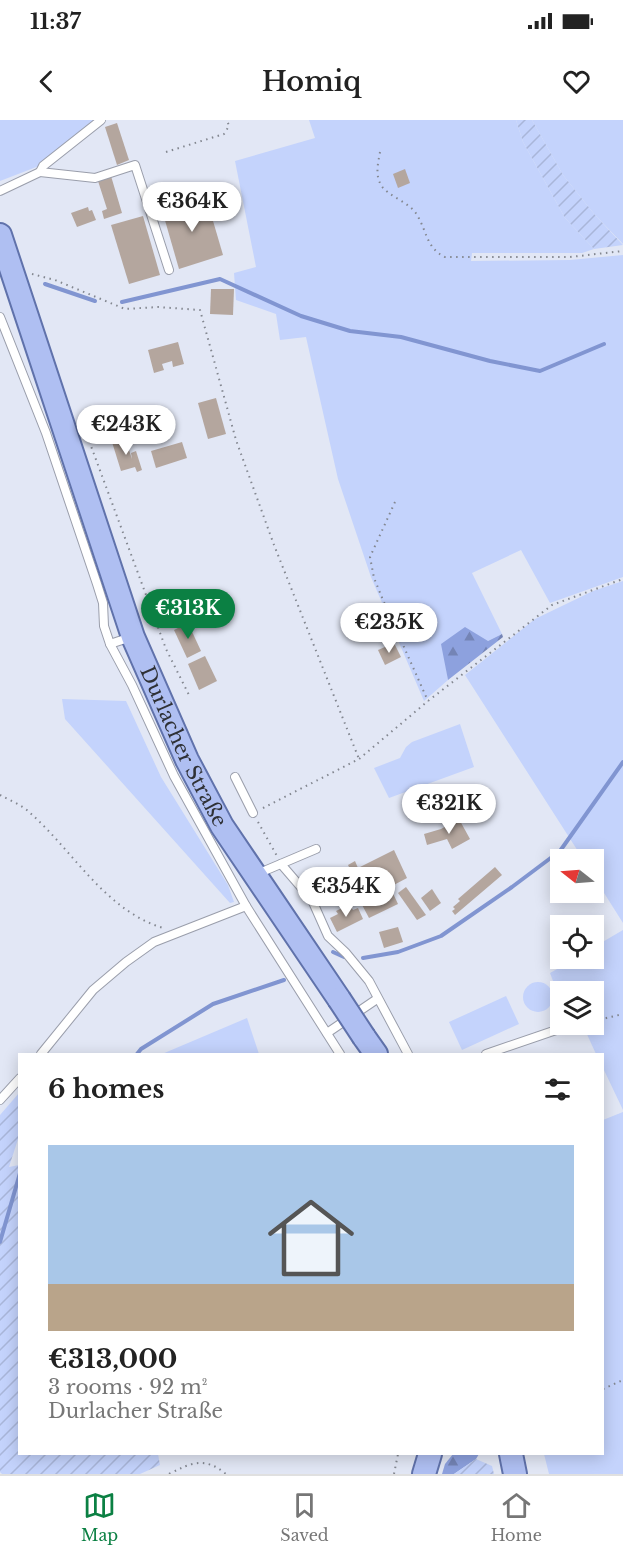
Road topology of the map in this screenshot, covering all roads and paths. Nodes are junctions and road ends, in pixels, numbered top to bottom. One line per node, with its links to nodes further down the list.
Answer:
1 (101, 120): 5 (lane)
2 (227, 120): 3 (path)
3 (166, 152)
4 (380, 152): 8 (path)
5 (40, 172): 6 (lane); 9 (lane)
6 (0, 191)
7 (0, 235): 15 (main road, Durlacher Straße)
8 (623, 251)
9 (169, 270)
10 (41, 277): 19 (path)
11 (0, 317): 16 (lane)
12 (106, 488): 17 (path)
13 (395, 502): 18 (path)
14 (623, 579): 18 (path)
15 (133, 637): 16 (lane); 25 (main road, Durlacher Straße)
16 (110, 644): 26 (lane)
17 (190, 697)
18 (428, 701): 19 (path)
19 (359, 759): 22 (path)
20 (235, 777): 22 (lane)
21 (0, 795): 27 (path)
22 (253, 813): 24 (path)
23 (316, 849): 24 (lane)
24 (281, 864): 25 (lane); 28 (lane)
25 (255, 875): 33 (main road, Durlacher Straße, bridge)
26 (246, 906): 27 (lane); 32 (lane)
27 (179, 933): 34 (lane)
28 (377, 999): 32 (lane); 36 (lane)
29 (623, 1014): 30 (path)
30 (604, 1018)
31 (550, 1032): 37 (lane)
32 (327, 1033): 35 (lane)
33 (370, 1046)
34 (42, 1053)
35 (339, 1053)
36 (407, 1053)
37 (489, 1053)
38 (18, 1080): 39 (lane)
39 (0, 1100)
40 (623, 1380): 41 (path)
41 (604, 1389)
42 (398, 1455): 46 (path)
43 (511, 1455): 47 (main road)
44 (169, 1474): 45 (path)
45 (225, 1474)
46 (394, 1474)
47 (515, 1474)

